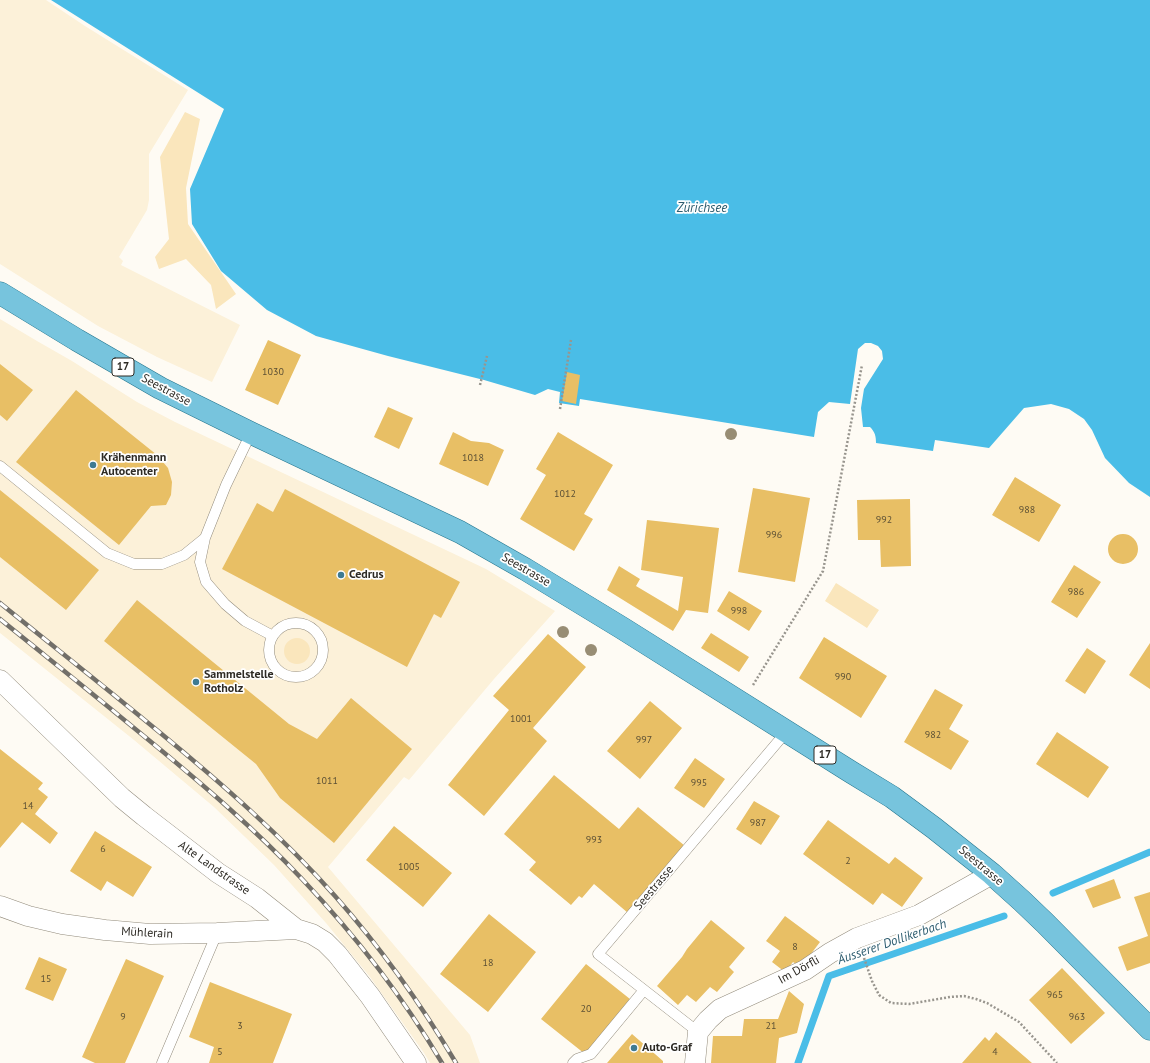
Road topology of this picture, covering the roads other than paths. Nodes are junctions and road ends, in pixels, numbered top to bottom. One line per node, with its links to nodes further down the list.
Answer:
1 (0, 293): 2 (main road, Seestrasse / 17)
2 (251, 433): 4 (lane); 7 (main road, Seestrasse / 17)
3 (0, 466): 4 (lane)
4 (205, 538): 5 (lane)
5 (273, 636): 5 (lane)
6 (0, 680): 10 (street, Alte Landstrasse)
7 (787, 731): 8 (main road, Seestrasse / 17); 12 (lane, Seestrasse)
8 (992, 874): 13 (main road, Seestrasse / 17); 14 (street, Im Dörfli)
9 (0, 906): 11 (street, Mühlerain)
10 (296, 929): 11 (street, Mühlerain); 16 (street, Alte Landstrasse)
11 (217, 933): 15 (lane)
12 (644, 990): 14 (lane); 17 (lane)
13 (1150, 1029)
14 (698, 1032): 18 (street)
15 (162, 1063)
16 (416, 1063)
17 (573, 1063)
18 (695, 1063)

